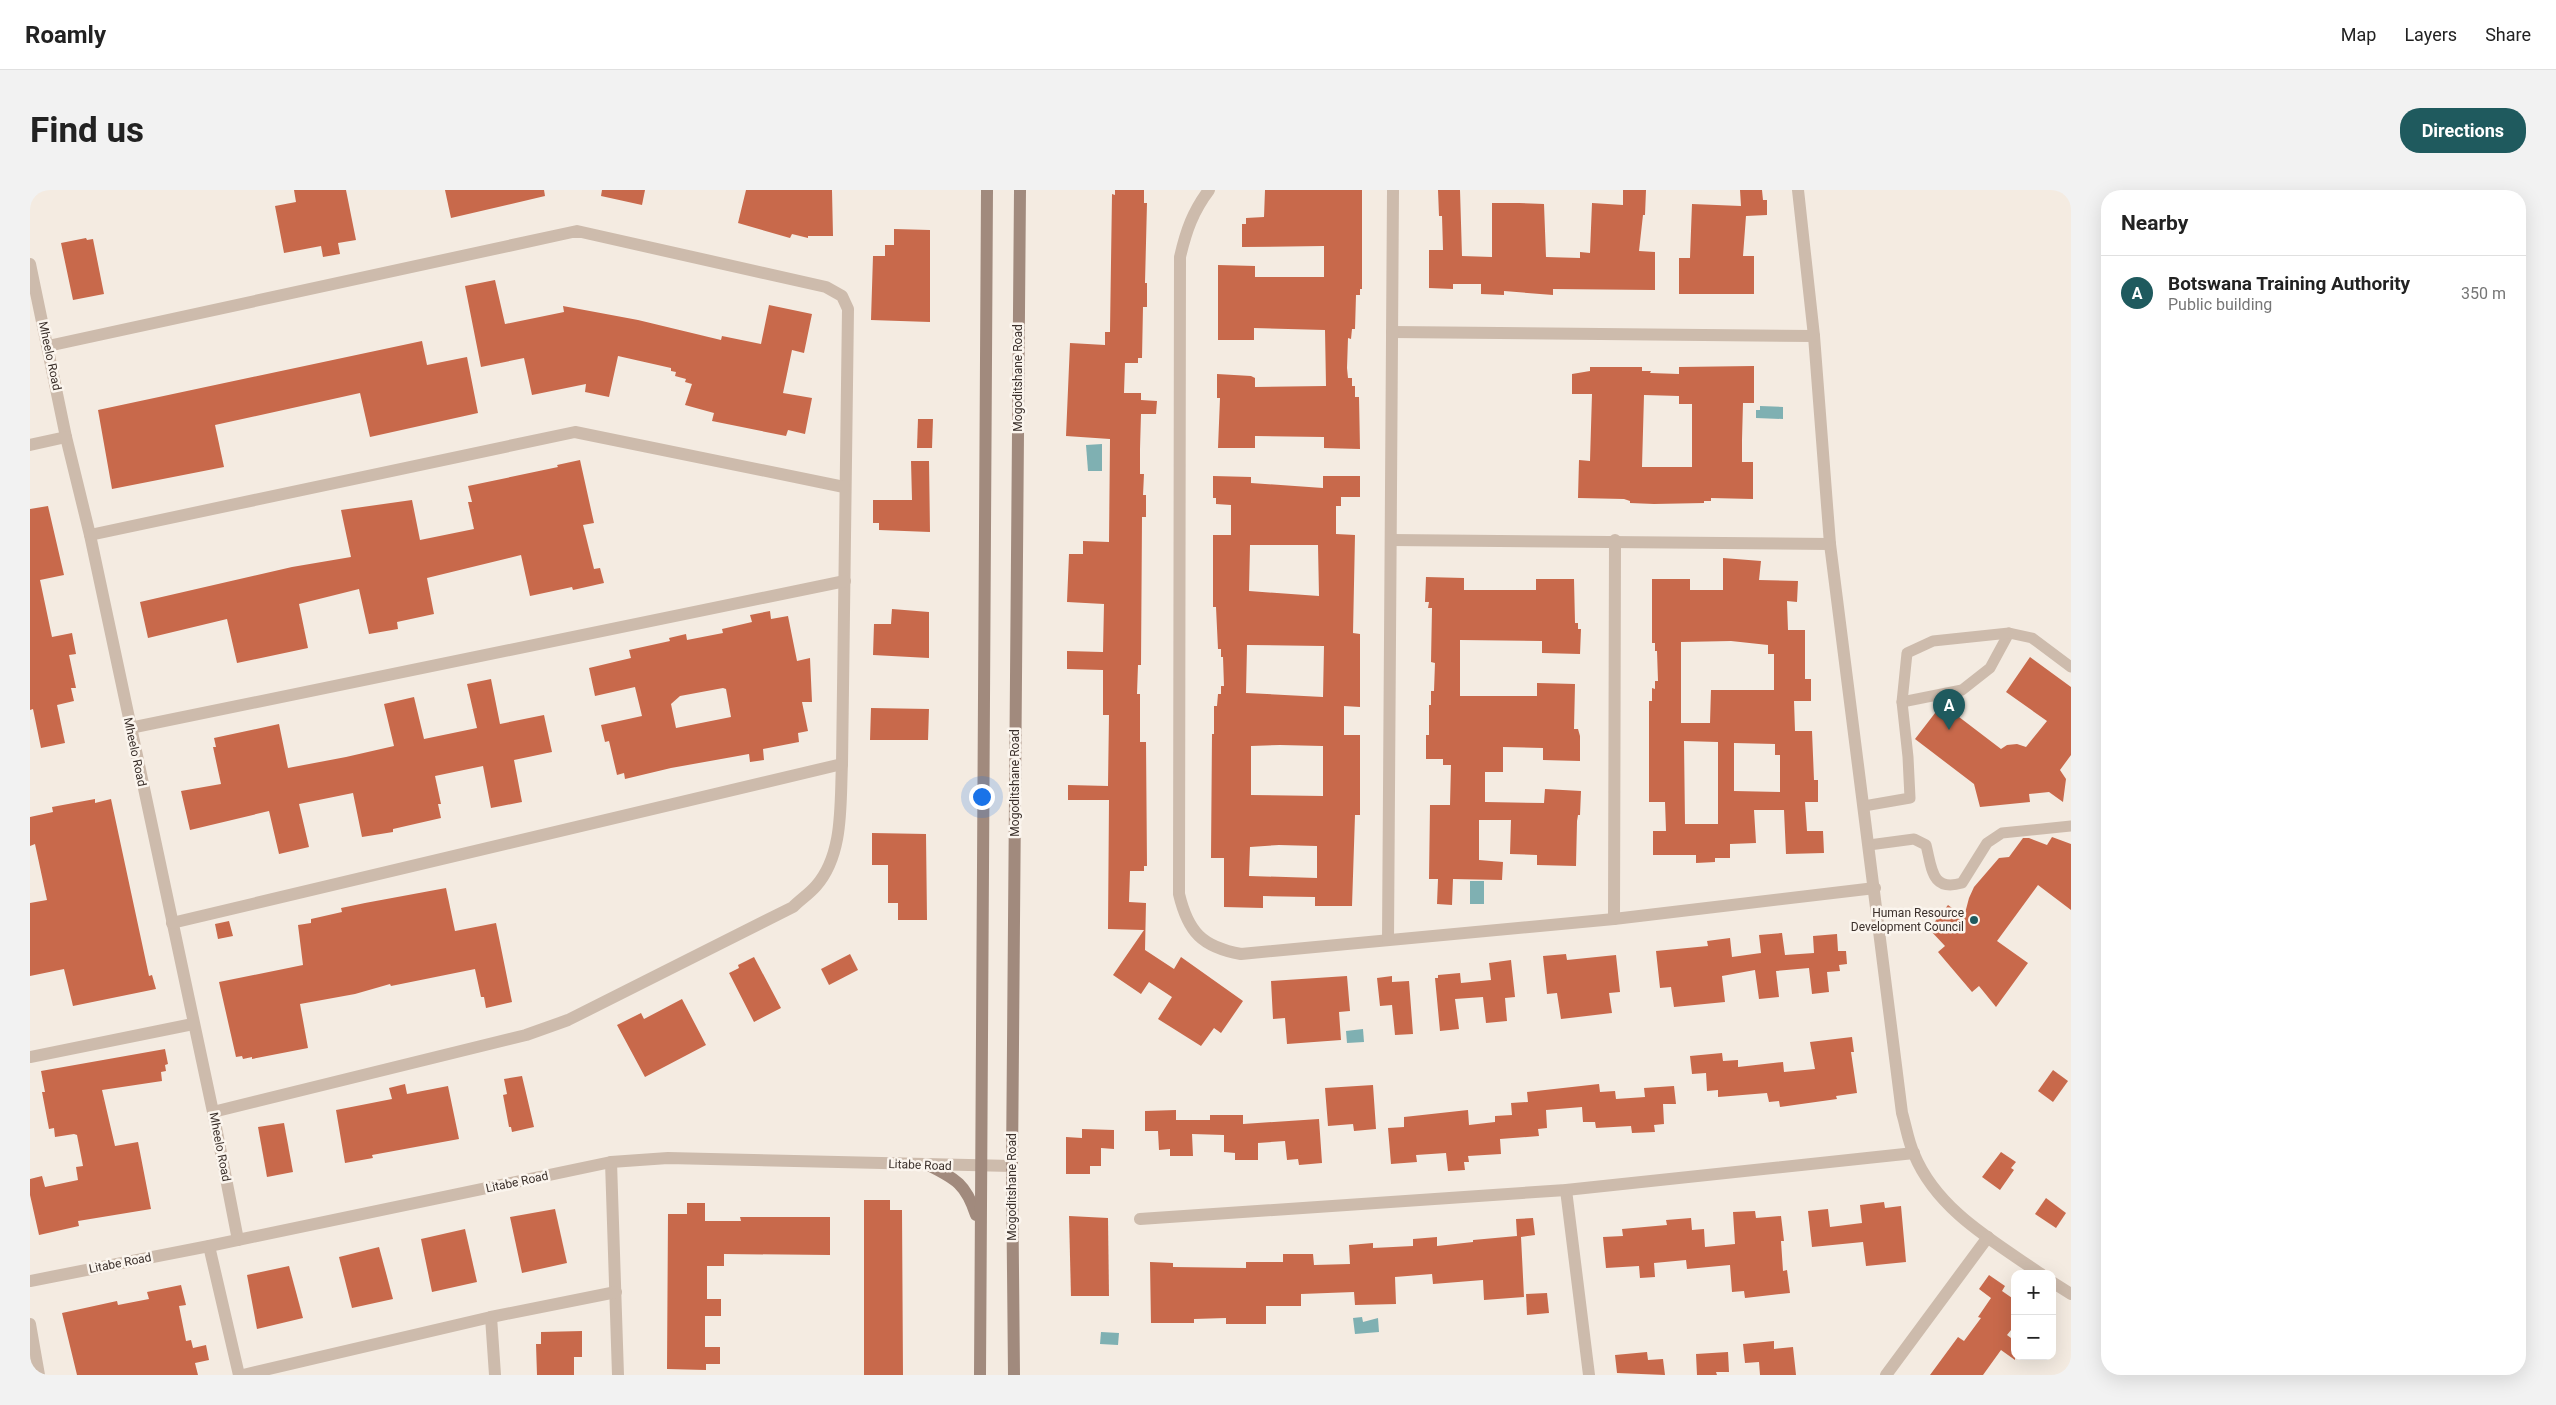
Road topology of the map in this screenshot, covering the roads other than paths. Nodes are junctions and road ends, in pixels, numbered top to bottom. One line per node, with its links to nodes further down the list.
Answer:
1 (987, 190): 36 (main road)
2 (1020, 190): 37 (main road, Mogoditshane Road)
3 (1209, 190): 29 (street)
4 (1393, 190): 7 (street)
5 (1798, 190): 8 (street)
6 (30, 264): 9 (street, Mheelo Road)
7 (1392, 332): 8 (street); 14 (street)
8 (1814, 336): 16 (street)
9 (48, 346): 10 (street, Mheelo Road); 12 (street)
10 (66, 437): 11 (street); 13 (street, Mheelo Road)
11 (30, 445)
12 (844, 487): 13 (street); 17 (street)
13 (90, 535): 21 (street, Mheelo Road)
14 (1391, 540): 15 (street); 29 (street)
15 (1615, 540): 16 (street); 27 (street)
16 (1830, 544): 23 (street)
17 (845, 581): 21 (street); 22 (street)
18 (2009, 633): 19 (lane); 20 (lane); 20 (lane)
19 (2071, 667)
20 (1902, 702): 23 (lane)
21 (130, 728): 28 (street, Mheelo Road)
22 (842, 764): 28 (street); 32 (street)
23 (1864, 806): 25 (street)
24 (2071, 826): 25 (lane)
25 (1869, 845): 26 (street)
26 (1875, 888): 27 (street); 33 (street)
27 (1614, 919): 29 (street)
28 (172, 922): 30 (street, Mheelo Road)
29 (1388, 940)
30 (193, 1024): 31 (street); 32 (street, Mheelo Road)
31 (30, 1057)
32 (213, 1112): 42 (street, Mheelo Road)
33 (1914, 1153): 38 (street); 41 (street)
34 (611, 1162): 35 (street, Litabe Road); 42 (street, Litabe Road); 47 (street)
35 (928, 1165): 36 (street, Litabe Road); 40 (main road)
36 (980, 1166): 37 (street, Litabe Road); 40 (main road)
37 (1012, 1166): 57 (main road, Mogoditshane Road)
38 (1566, 1190): 39 (street); 58 (street)
39 (1140, 1219)
40 (980, 1227): 56 (main road)
41 (1988, 1237): 44 (street); 59 (street)
42 (238, 1240): 43 (street, Litabe Road)
43 (209, 1246): 45 (street, Litabe Road); 52 (street)
44 (2035, 1270)
45 (30, 1281)
46 (2056, 1285): 48 (street)
47 (616, 1292): 49 (street); 55 (street)
48 (2071, 1294)
49 (491, 1317): 53 (street); 54 (street)
50 (30, 1324): 51 (street)
51 (39, 1375)
52 (239, 1375)
53 (243, 1375)
54 (495, 1375)
55 (618, 1375)
56 (980, 1375)
57 (1014, 1375)
58 (1589, 1375)
59 (1886, 1375)

